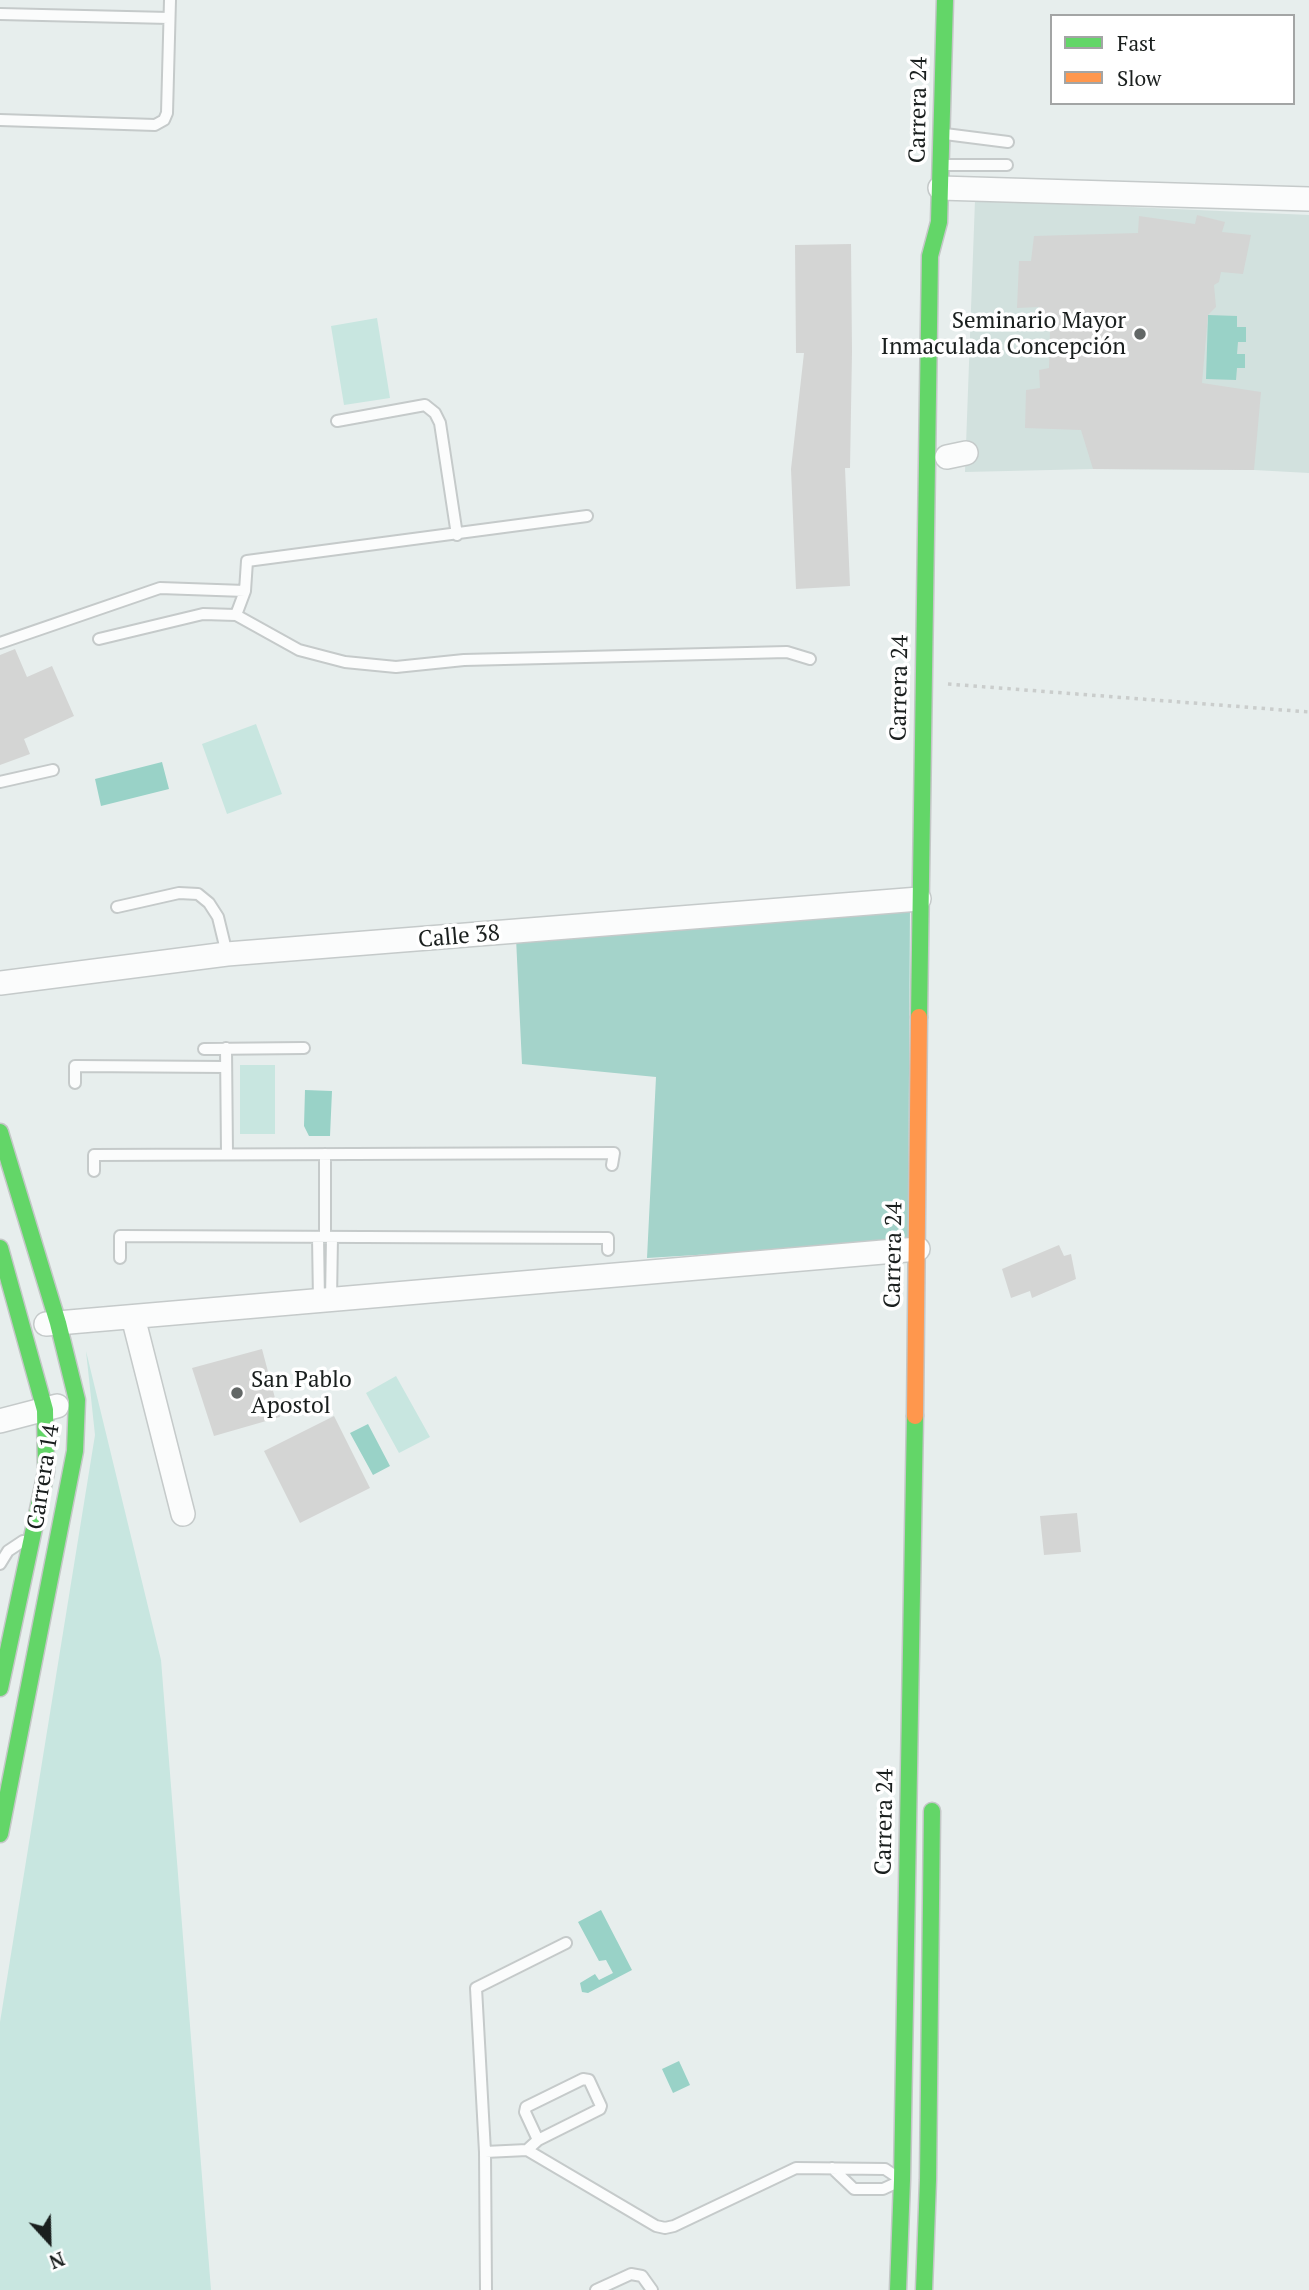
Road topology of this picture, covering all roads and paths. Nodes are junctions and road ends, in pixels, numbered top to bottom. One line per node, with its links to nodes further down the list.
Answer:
1 (7, 0): 4 (lane)
2 (170, 0): 5 (lane)
3 (945, 0): 7 (main road, Carrera 24)
4 (3, 14): 5 (lane)
5 (169, 18): 6 (lane)
6 (0, 120)
7 (941, 133): 8 (lane); 10 (main road, Carrera 24)
8 (1008, 142)
9 (1007, 165): 10 (lane)
10 (940, 177): 11 (street); 12 (main road, Carrera 24)
11 (1309, 199)
12 (939, 222): 13 (main road, Carrera 24); 26 (main road, Carrera 24)
13 (948, 256)
14 (337, 421): 16 (lane)
15 (587, 516): 16 (lane)
16 (457, 535): 17 (lane)
17 (244, 591): 18 (lane); 20 (lane)
18 (236, 615): 19 (lane); 21 (lane)
19 (99, 639)
20 (0, 643)
21 (810, 659)
22 (944, 684): 23 (path)
23 (1309, 712)
24 (53, 770): 25 (lane)
25 (0, 782)
26 (919, 899): 28 (street, Calle 38); 42 (main road, Carrera 24)
27 (117, 907): 28 (lane)
28 (227, 954): 29 (street, Calle 38)
29 (0, 983)
30 (204, 1048): 31 (lane)
31 (226, 1048): 32 (lane); 33 (lane)
32 (304, 1048)
33 (226, 1067): 34 (lane); 36 (lane)
34 (75, 1083)
35 (0, 1132): 47 (main road, Carrera 14)
36 (227, 1154): 37 (lane); 39 (lane)
37 (325, 1154): 38 (lane); 40 (lane)
38 (612, 1165)
39 (94, 1171)
40 (325, 1237): 43 (lane); 44 (lane); 45 (lane)
41 (0, 1248): 48 (main road, Carrera 14)
42 (928, 1248): 45 (street); 63 (main road, Carrera 24)
43 (608, 1250)
44 (120, 1258)
45 (325, 1301): 46 (street)
46 (133, 1317): 47 (street); 52 (street)
47 (58, 1323): 48 (street); 49 (main road, Carrera 14)
48 (23, 1326): 50 (main road, Carrera 14)
49 (77, 1400): 50 (street); 57 (main road, Carrera 14)
50 (45, 1410): 51 (street); 53 (main road, Carrera 14)
51 (0, 1421)
52 (183, 1514)
53 (32, 1537): 54 (lane); 55 (main road, Carrera 14)
54 (0, 1564)
55 (1, 1679)
56 (933, 1790): 64 (main road, Carrera 24)
57 (1, 1825)
58 (566, 1943): 61 (lane)
59 (538, 2140): 59 (lane); 60 (lane)
60 (527, 2150): 61 (lane); 62 (lane)
61 (485, 2152): 65 (lane)
62 (832, 2168): 63 (lane); 63 (lane)
63 (902, 2180): 64 (main road); 68 (main road, Carrera 24)
64 (928, 2180): 69 (main road, Carrera 24)
65 (486, 2290)
66 (596, 2290): 67 (lane)
67 (652, 2290)
68 (898, 2290)
69 (925, 2290)

